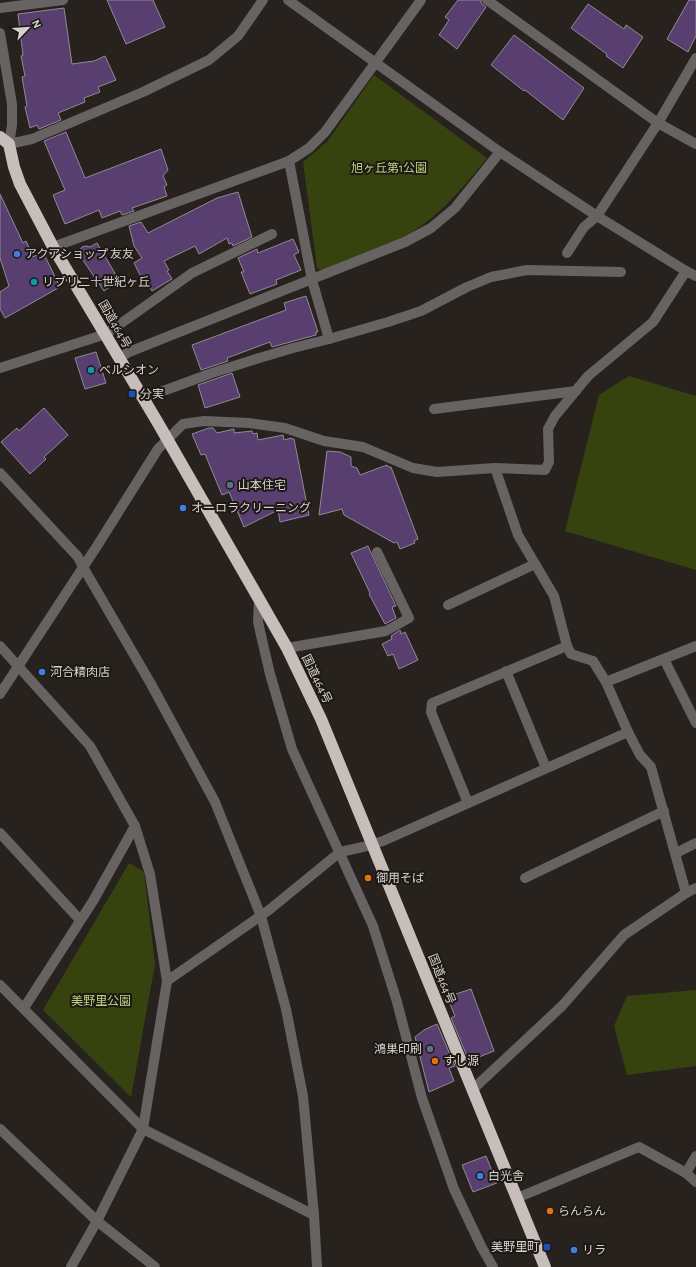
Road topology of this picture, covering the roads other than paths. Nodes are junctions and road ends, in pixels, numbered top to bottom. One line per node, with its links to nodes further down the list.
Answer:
1 (63, 0): 6 (street)
2 (263, 0): 11 (street)
3 (288, 0): 9 (street)
4 (421, 0): 9 (street)
5 (487, 0): 10 (street)
6 (0, 8)
7 (0, 33): 11 (street)
8 (696, 58): 10 (street)
9 (375, 63): 13 (street); 14 (street)
10 (658, 123): 12 (street); 15 (street)
11 (4, 141): 17 (highway, 国道464号)
12 (696, 144)
13 (500, 152): 15 (street); 22 (street)
14 (289, 161): 17 (street); 22 (street)
15 (597, 216): 18 (street); 19 (street)
16 (272, 234): 23 (street)
17 (53, 247): 23 (highway, 国道464号)
18 (567, 253)
19 (686, 271): 21 (street); 27 (street)
20 (621, 272): 24 (street)
21 (696, 276)
22 (312, 280): 24 (street); 25 (street)
23 (106, 334): 25 (highway, 国道464号); 26 (street)
24 (329, 340): 28 (street)
25 (119, 358): 28 (highway, 国道464号)
26 (0, 368)
27 (576, 391): 29 (street); 31 (street)
28 (144, 399): 30 (highway, 国道464号)
29 (434, 409)
30 (167, 438): 31 (street); 35 (street); 36 (highway, 国道464号)
31 (495, 468): 34 (street)
32 (0, 473): 35 (street)
33 (378, 552): 41 (street)
34 (535, 564): 37 (street); 39 (street)
35 (83, 566): 43 (street); 61 (street)
36 (259, 599): 41 (highway, 国道464号); 56 (street)
37 (448, 605)
38 (0, 646): 43 (street)
39 (567, 646): 44 (street); 45 (street)
40 (696, 646): 42 (street)
41 (287, 648): 55 (highway, 国道464号)
42 (664, 659): 45 (street); 47 (street)
43 (18, 666): 46 (street); 52 (street)
44 (506, 671): 49 (street); 50 (street)
45 (606, 682): 48 (street)
46 (0, 694)
47 (696, 723)
48 (628, 732): 49 (street); 51 (street)
49 (546, 768): 50 (street)
50 (468, 803): 55 (street)
51 (664, 811): 57 (street); 58 (street)
52 (135, 826): 62 (street); 63 (street)
53 (0, 833): 62 (street)
54 (696, 843): 57 (street)
55 (372, 844): 56 (street); 66 (highway, 国道464号)
56 (340, 852): 61 (street); 78 (street)
57 (676, 853): 60 (street)
58 (525, 878)
59 (696, 888): 60 (street)
60 (686, 893): 66 (street)
61 (261, 916): 63 (street); 73 (street)
62 (80, 920): 65 (street)
63 (167, 981): 68 (street)
64 (0, 985): 65 (street)
65 (24, 1008): 68 (street)
66 (472, 1090): 72 (highway, 国道464号)
67 (0, 1129): 74 (street)
68 (143, 1129): 73 (street); 74 (street)
69 (696, 1156): 70 (street)
70 (686, 1173): 71 (street); 72 (street)
71 (696, 1182)
72 (516, 1198): 79 (highway, 国道464号)
73 (314, 1215): 77 (street)
74 (97, 1221): 75 (street); 76 (street)
75 (71, 1267)
76 (155, 1267)
77 (317, 1267)
78 (493, 1267)
79 (545, 1267)

